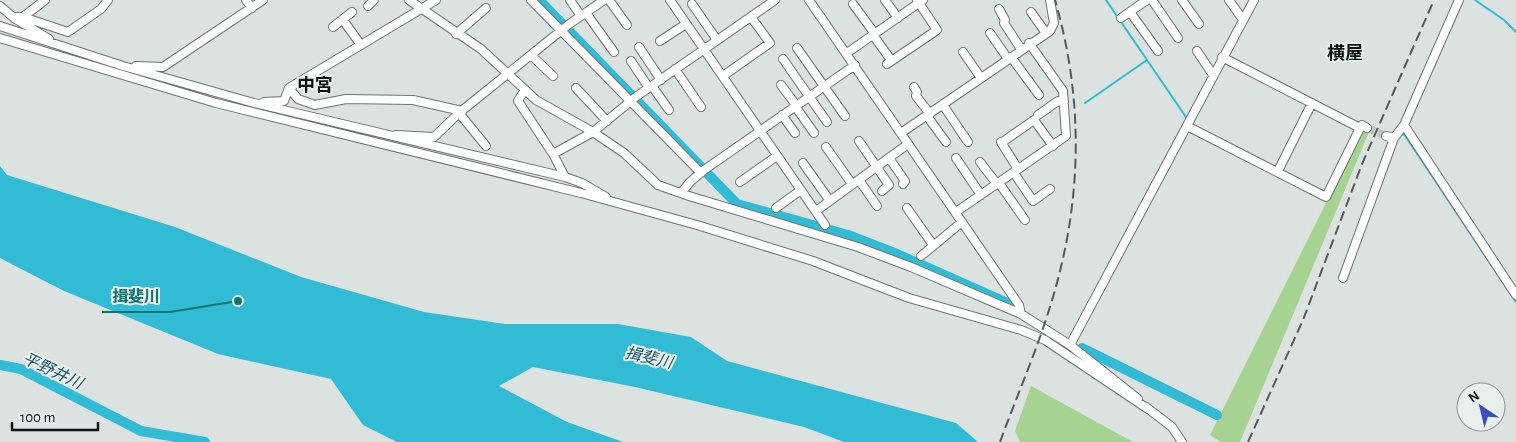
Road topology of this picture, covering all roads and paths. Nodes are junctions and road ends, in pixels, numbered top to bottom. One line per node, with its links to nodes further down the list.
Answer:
1 (45, 0): 37 (street)
2 (108, 0): 37 (street)
3 (246, 0): 28 (street)
4 (263, 0): 28 (street)
5 (374, 0): 27 (street)
6 (410, 0): 30 (street)
7 (436, 0): 30 (street)
8 (531, 0): 48 (street)
9 (570, 0): 35 (street)
10 (604, 0): 35 (street)
11 (609, 0): 46 (street)
12 (670, 0): 43 (street)
13 (775, 0): 38 (street)
14 (809, 0): 68 (street)
15 (885, 0): 39 (street)
16 (1050, 0): 50 (street)
17 (1147, 0): 34 (street)
18 (1152, 0): 54 (street)
19 (1182, 0): 44 (street)
20 (1229, 0): 42 (street)
21 (1254, 0): 42 (street)
22 (1459, 0): 113 (street)
23 (920, 1): 39 (street); 52 (street)
24 (692, 4): 55 (street)
25 (853, 4): 52 (street)
26 (0, 6): 36 (street)
27 (368, 6)
28 (252, 8): 76 (street)
29 (486, 8): 51 (street)
30 (423, 9): 51 (street); 58 (street)
31 (999, 9): 63 (street)
32 (352, 12): 41 (street)
33 (1031, 12): 50 (street)
34 (1130, 12): 40 (street); 64 (street)
35 (584, 14): 48 (street); 66 (street)
36 (12, 17): 37 (street); 59 (street)
37 (23, 17)
38 (751, 17): 55 (street); 82 (street)
39 (898, 18): 52 (street)
40 (1121, 18)
41 (343, 20): 47 (street); 58 (street)
42 (1243, 20): 71 (street)
43 (686, 24): 56 (street); 62 (street)
44 (1199, 24)
45 (0, 26): 59 (street)
46 (627, 26)
47 (333, 27)
48 (560, 32): 69 (street); 97 (street)
49 (990, 33): 70 (street)
50 (1046, 33): 57 (street)
51 (456, 34): 79 (street)
52 (874, 34): 68 (street)
53 (0, 38): 77 (street)
54 (1178, 38)
55 (717, 40): 62 (street)
56 (660, 41)
57 (1029, 43): 63 (street); 98 (street)
58 (362, 45): 90 (street)
59 (61, 46): 75 (street)
60 (639, 47): 84 (street)
61 (797, 48): 87 (street)
62 (704, 49): 78 (street); 82 (street)
63 (1021, 49): 70 (street)
64 (1158, 51)
65 (1197, 51): 80 (street)
66 (614, 52)
67 (963, 52): 83 (street)
68 (847, 53): 74 (street)
69 (532, 56): 79 (street); 81 (street)
70 (1009, 58): 83 (street); 93 (street)
71 (1222, 58): 80 (street); 99 (street)
72 (783, 59): 94 (street)
73 (631, 61): 88 (street)
74 (855, 65): 87 (street); 119 (street)
75 (123, 66): 76 (street); 77 (street); 85 (street)
76 (164, 67): 85 (street)
77 (95, 68): 121 (street)
78 (676, 69): 84 (street); 102 (street)
79 (508, 75): 92 (street); 104 (street)
80 (1213, 75): 114 (street)
81 (553, 76)
82 (723, 76): 115 (street)
83 (981, 78): 100 (street)
84 (661, 80): 88 (street)
85 (182, 82): 96 (street)
86 (781, 85): 101 (street)
87 (824, 86): 94 (street); 107 (street)
88 (651, 87): 97 (street); 103 (street)
89 (914, 87): 106 (street)
90 (289, 88): 95 (street); 104 (street)
91 (576, 88): 111 (street)
92 (524, 92): 116 (street); 129 (street)
93 (1039, 95)
94 (809, 96): 101 (street); 112 (street)
95 (284, 101): 96 (street); 109 (street)
96 (254, 102): 109 (street)
97 (631, 102): 111 (street); 138 (street)
98 (1064, 102): 108 (street); 127 (street)
99 (1312, 104): 137 (street); 137 (street)
100 (943, 105): 106 (street); 124 (street)
101 (796, 106): 105 (street); 118 (street)
102 (701, 107)
103 (669, 110)
104 (460, 112): 120 (street); 126 (street)
105 (782, 115): 115 (street); 117 (street)
106 (929, 115): 119 (street); 123 (street)
107 (845, 116)
108 (1038, 116)
109 (308, 117): 110 (street)
110 (329, 120): 120 (street); 121 (street)
111 (606, 121): 116 (street)
112 (827, 122)
113 (1404, 125): 161 (street); 162 (street)
114 (1187, 126): 137 (street); 164 (street)
115 (759, 130): 130 (street); 138 (street)
116 (593, 132): 129 (street); 147 (street)
117 (795, 133)
118 (814, 133)
119 (901, 133): 125 (street)
120 (389, 136): 139 (street)
121 (360, 139): 150 (street)
122 (861, 140): 135 (street)
123 (946, 142)
124 (968, 142)
125 (908, 144): 131 (street); 155 (street)
126 (486, 146)
127 (1053, 146): 136 (street); 136 (street)
128 (826, 147): 141 (street)
129 (553, 154): 139 (street)
130 (777, 156): 140 (street); 145 (street)
131 (889, 158): 135 (street); 143 (street)
132 (956, 158): 148 (street)
133 (980, 162): 142 (street)
134 (802, 163): 149 (street)
135 (879, 165): 141 (street); 146 (street)
136 (1016, 171): 142 (street); 144 (street)
137 (1278, 171)
138 (701, 173): 147 (street)
139 (565, 177): 150 (street)
140 (740, 182)
141 (856, 182): 149 (street); 151 (street)
142 (998, 183): 148 (street); 156 (street)
143 (903, 184)
144 (1050, 188)
145 (801, 190): 152 (street); 154 (street)
146 (882, 191)
147 (681, 193): 163 (street)
148 (981, 195): 155 (street)
149 (830, 201): 154 (street)
150 (614, 202): 165 (street)
151 (877, 206)
152 (776, 208)
153 (907, 208): 159 (street)
154 (816, 211): 158 (street)
155 (956, 212): 157 (street)
156 (1025, 220)
157 (962, 222): 159 (street); 163 (street)
158 (825, 225)
159 (933, 246): 160 (street)
160 (920, 256)
161 (1343, 278)
162 (1516, 296)
163 (1021, 314): 164 (street)
164 (1070, 344): 165 (street)
165 (1148, 409): 166 (street)
166 (1182, 442)

